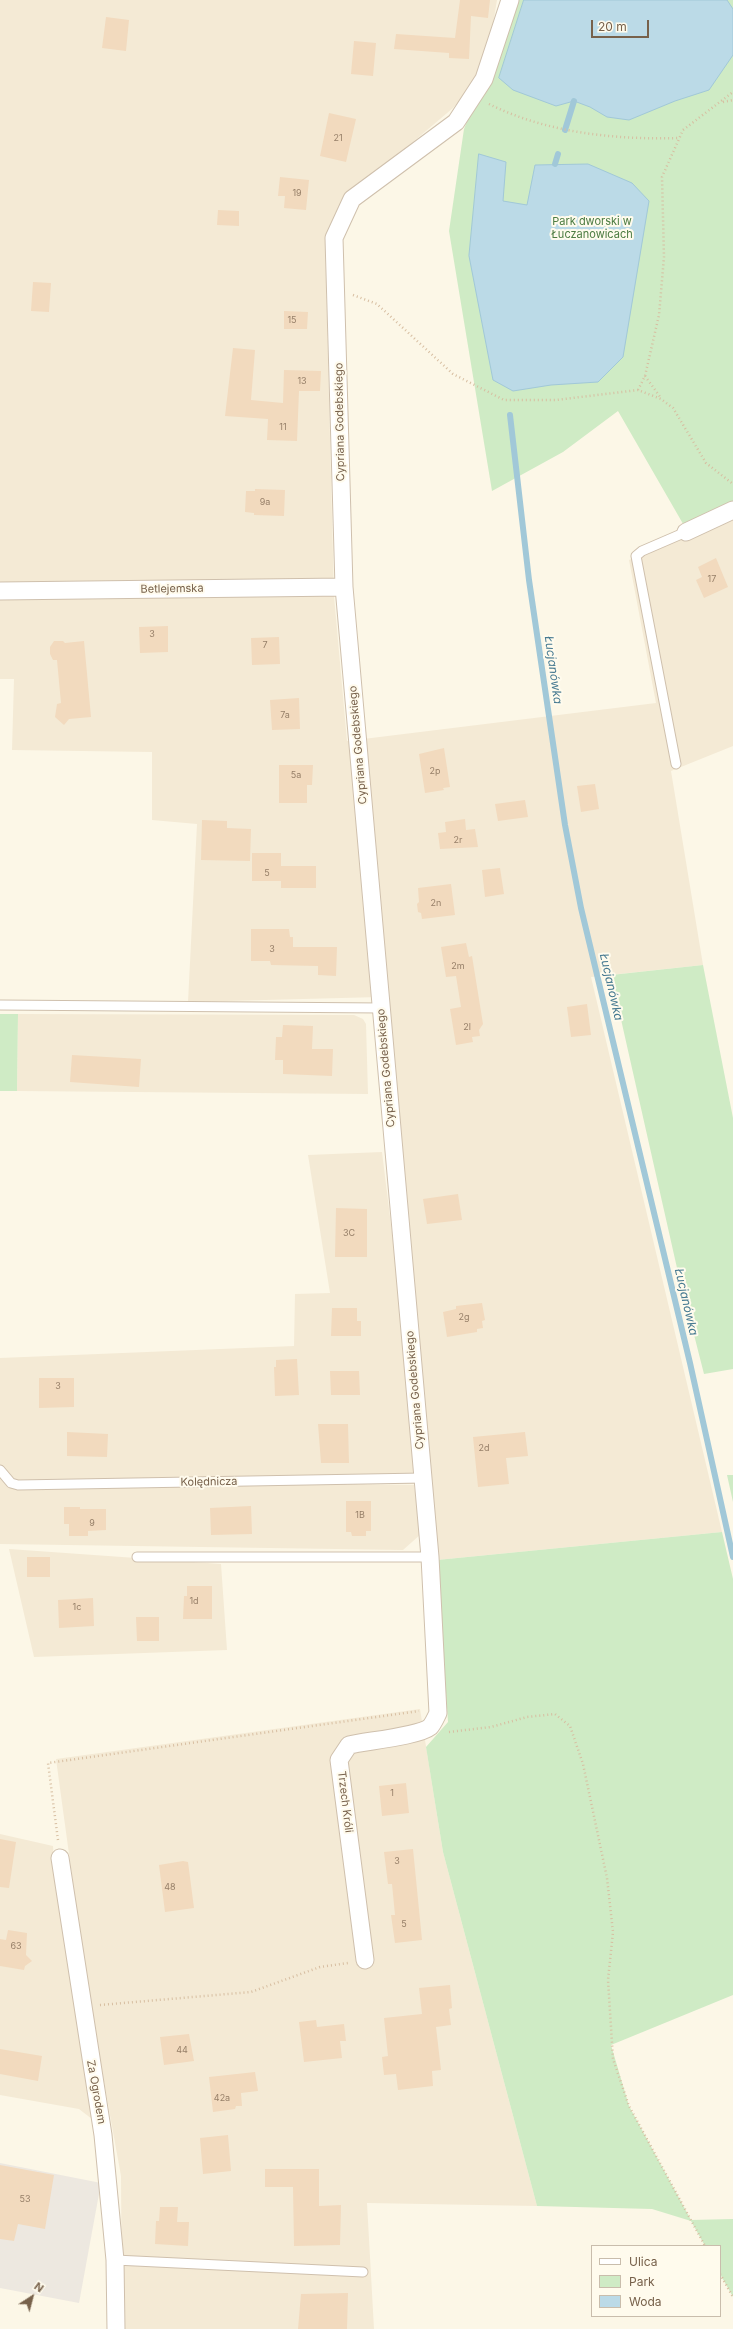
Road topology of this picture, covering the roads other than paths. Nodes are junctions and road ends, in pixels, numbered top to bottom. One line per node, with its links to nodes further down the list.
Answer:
1 (510, 0): 4 (street, Cypriana Godebskiego)
2 (733, 510): 3 (street)
3 (686, 532): 6 (lane)
4 (344, 587): 5 (street, Betlejemska); 8 (street, Cypriana Godebskiego)
5 (0, 591)
6 (676, 764)
7 (0, 1006): 8 (lane)
8 (381, 1008): 10 (street, Cypriana Godebskiego)
9 (0, 1470): 10 (lane, Kolędnicza)
10 (423, 1478): 11 (street, Cypriana Godebskiego)
11 (430, 1556): 12 (lane); 13 (street, Cypriana Godebskiego)
12 (137, 1557)
13 (435, 1716): 15 (street, Trzech Króli)
14 (60, 1858): 16 (street, Za Ogrodem)
15 (365, 1960)
16 (115, 2260): 17 (lane); 18 (street, Za Ogrodem)
17 (363, 2272)
18 (116, 2329)

